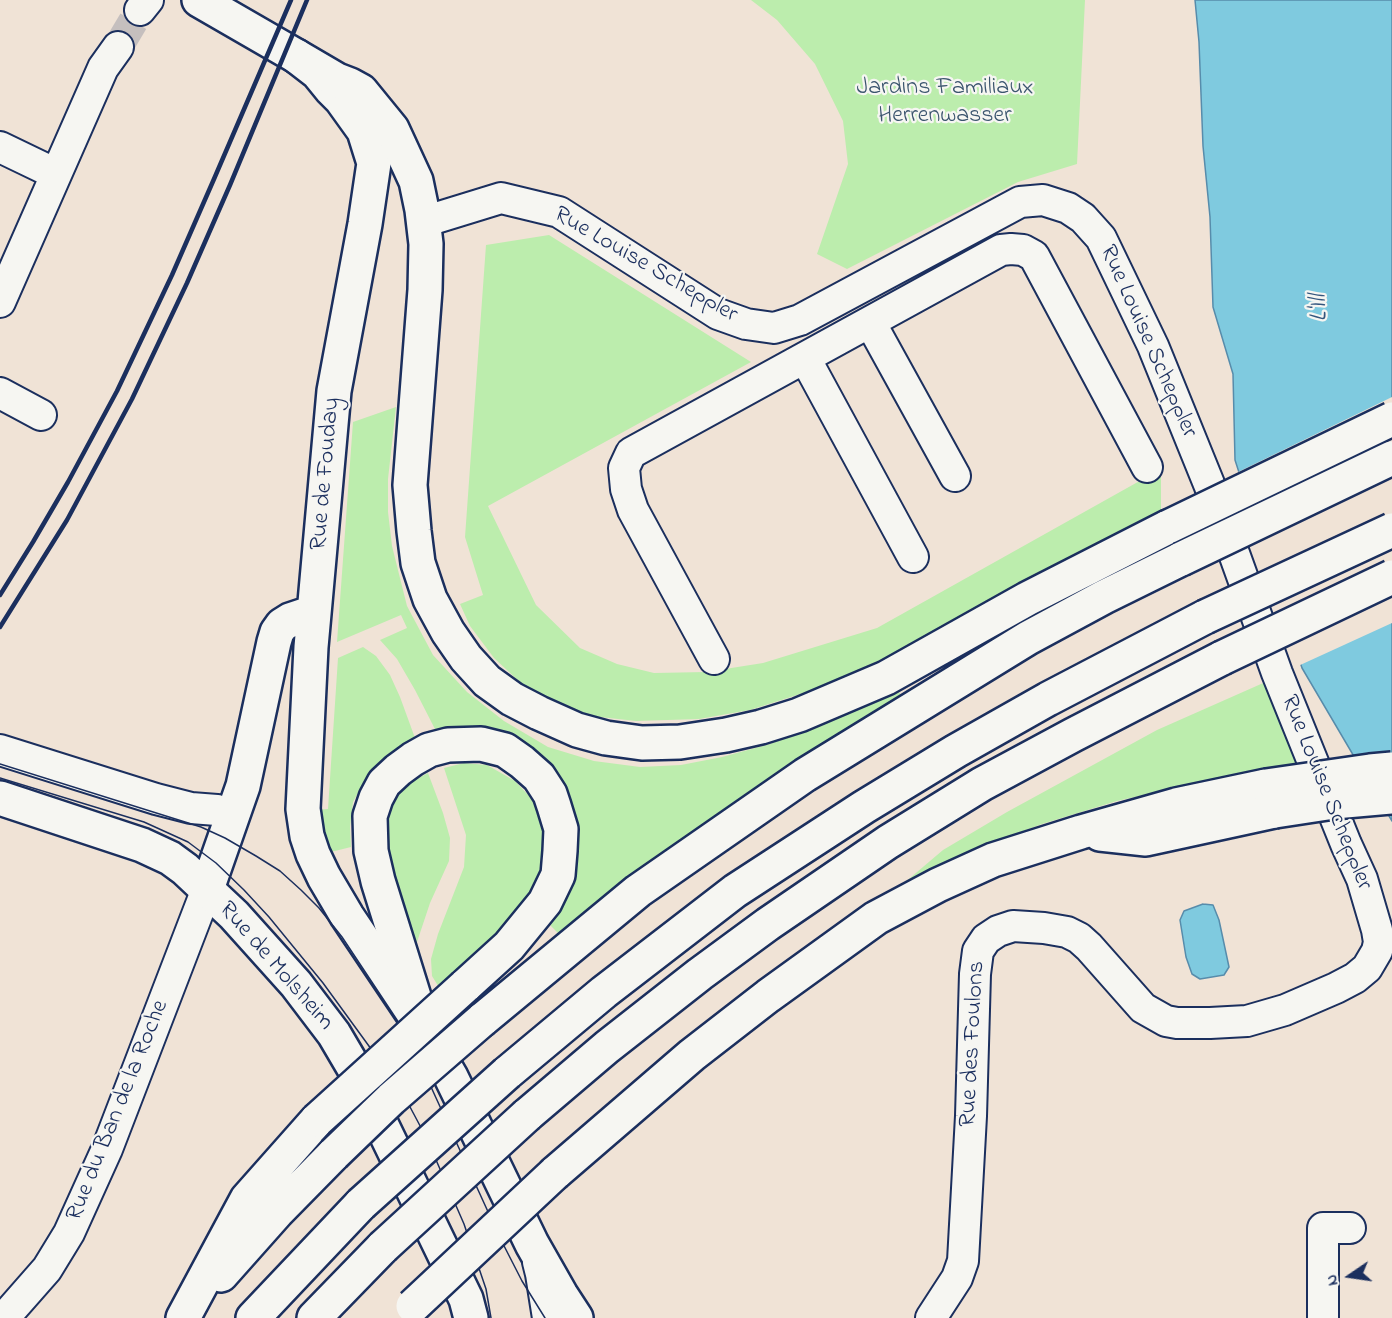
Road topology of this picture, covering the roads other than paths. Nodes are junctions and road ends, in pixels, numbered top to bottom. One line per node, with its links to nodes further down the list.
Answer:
1 (200, 0): 3 (main road)
2 (118, 47): 5 (street)
3 (296, 56): 6 (main road); 20 (main road, Rue de Fouday)
4 (0, 147): 5 (street)
5 (56, 174): 7 (street)
6 (423, 222): 9 (street, Rue Louise Scheppler); 13 (main road, bridge)
7 (0, 302)
8 (870, 322): 10 (street); 15 (street); 16 (street)
9 (757, 326): 10 (street); 29 (street, Rue Louise Scheppler)
10 (795, 363): 18 (street); 21 (street)
11 (0, 393): 12 (street)
12 (41, 415)
13 (1392, 419)
14 (1392, 458): 35 (main road, bridge)
15 (1147, 467)
16 (955, 476)
17 (1392, 530): 36 (main road, bridge)
18 (914, 557)
19 (1392, 577): 37 (main road, bridge)
20 (314, 612): 27 (main road); 30 (main road)
21 (714, 659)
22 (0, 750): 27 (street)
23 (1392, 769): 25 (main road, bridge)
24 (0, 798): 28 (main road, Rue de Molsheim)
25 (1271, 798): 26 (main road, bridge); 33 (main road, bridge)
26 (1392, 798)
27 (233, 816): 28 (main road)
28 (207, 890): 34 (street, Rue du Ban de la Roche); 38 (main road, Rue de Molsheim)
29 (1370, 906): 41 (street, Rue des Foulons)
30 (425, 1032): 32 (main road); 35 (main road, bridge)
31 (1350, 1228): 42 (street)
32 (532, 1244): 39 (street); 40 (main road)
33 (407, 1312)
34 (4, 1318)
35 (185, 1318)
36 (253, 1318)
37 (314, 1318)
38 (471, 1318)
39 (548, 1318)
40 (576, 1318)
41 (931, 1318)
42 (1323, 1318)

